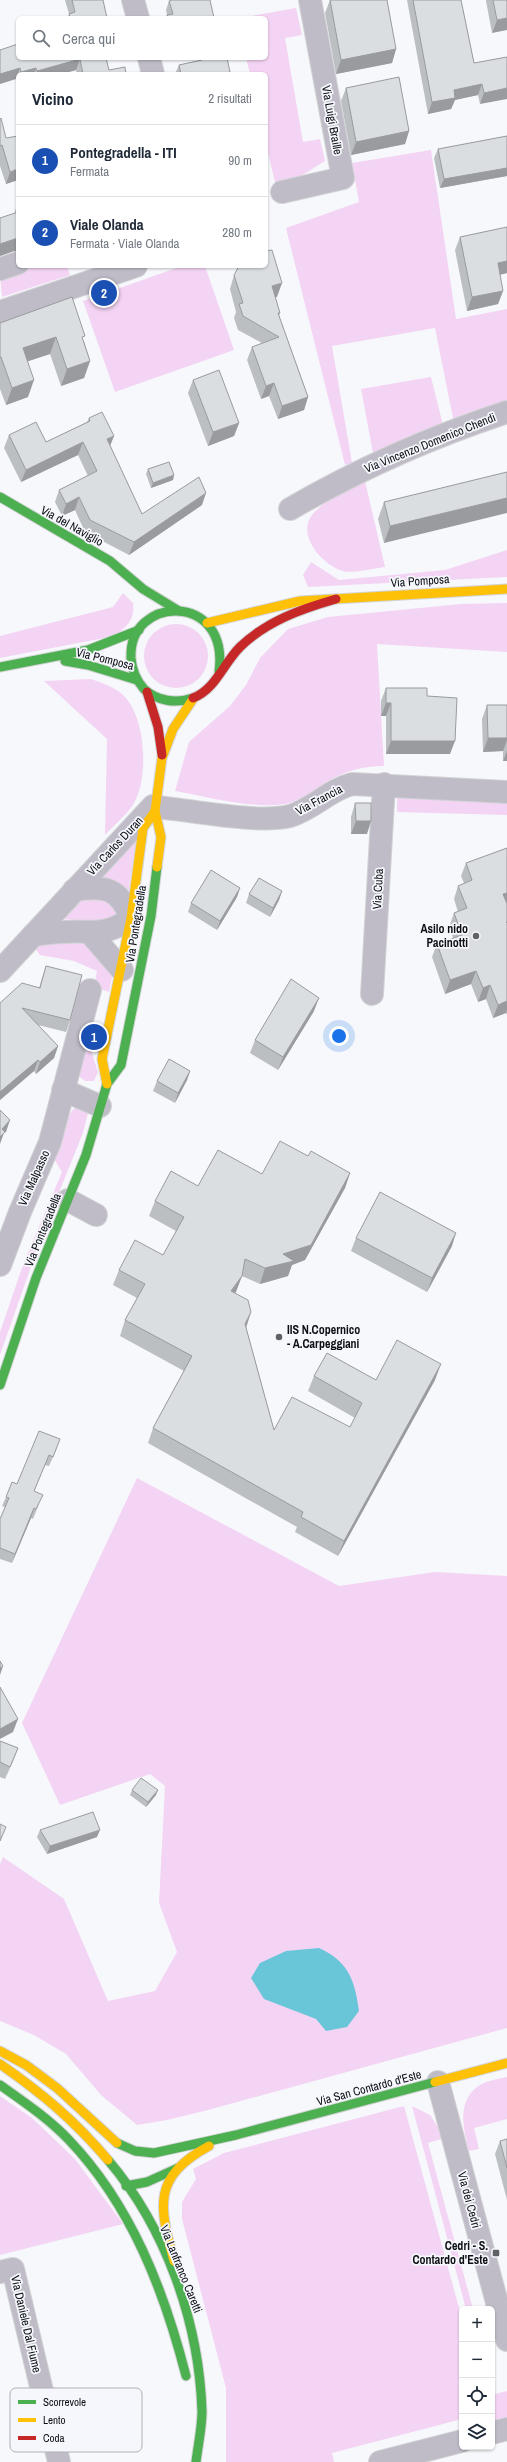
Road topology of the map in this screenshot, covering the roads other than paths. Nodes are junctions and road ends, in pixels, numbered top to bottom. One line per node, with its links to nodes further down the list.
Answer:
1 (132, 0): 3 (street)
2 (310, 0): 6 (street, Via Luigi Braille)
3 (137, 16)
4 (150, 60): 5 (street)
5 (153, 72)
6 (282, 192)
7 (16, 264): 9 (street)
8 (123, 268): 10 (street)
9 (0, 269)
10 (83, 274): 11 (street)
11 (0, 312)
12 (507, 412): 14 (street, Via Vincenzo Domenico Chendi)
13 (0, 497): 15 (street, Via del Naviglio)
14 (290, 509)
15 (131, 578): 17 (street); 19 (street, Via del Naviglio)
16 (507, 589): 18 (street, Via Pomposa)
17 (136, 595)
18 (336, 599): 21 (street, Via Pomposa); 25 (street, Via Pomposa)
19 (179, 611): 21 (street, Via Pomposa); 22 (street, Via Pomposa)
20 (140, 612): 22 (street)
21 (207, 623): 25 (street, Via Pomposa)
22 (141, 628): 23 (street, Via Pomposa); 26 (street, Via Pomposa)
23 (42, 660): 24 (street, Via Pomposa); 26 (street, Via Pomposa)
24 (0, 667)
25 (219, 672): 28 (street, Via Pomposa)
26 (137, 680): 27 (street, Via Pomposa)
27 (147, 692): 28 (street, Via Pomposa); 29 (street, Via Pontegradella)
28 (193, 699): 29 (street, Via Pontegradella)
29 (162, 758): 32 (street, Via Pontegradella)
30 (384, 784): 31 (street, Via Francia); 32 (street, Via Francia); 40 (street, Via Cuba)
31 (507, 792)
32 (156, 807): 33 (street, Via Carlos Duran); 34 (street, Via Pontegradella); 34 (street, Via Pontegradella)
33 (74, 890): 34 (street, Via Carlos Duran); 36 (street, Via Carlos Duran)
34 (140, 920): 35 (street); 37 (street, Via Pontegradella); 41 (street, Via Pontegradella)
35 (90, 933): 36 (street); 37 (street)
36 (33, 935): 38 (street, Via Carlos Duran)
37 (122, 970): 41 (street, Via Pontegradella)
38 (0, 971)
39 (90, 990): 42 (street, Via Malpasso)
40 (372, 994)
41 (107, 1084): 43 (street, Via Pontegradella)
42 (63, 1090): 43 (street); 46 (street, Via Malpasso)
43 (100, 1106): 44 (street, Via Pontegradella)
44 (68, 1200): 45 (street); 47 (street, Via Pontegradella)
45 (96, 1215)
46 (0, 1265)
47 (0, 1385)
48 (0, 2051): 54 (street, Via San Contardo d'Este)
49 (507, 2063): 51 (street, Via San Contardo d'Este)
50 (0, 2064): 58 (street, Via Lanfranco Caretti)
51 (438, 2082): 53 (street, Via San Contardo d'Este); 62 (street, Via dei Cedri)
52 (0, 2085): 59 (street)
53 (236, 2135): 54 (street, Via San Contardo d'Este); 56 (street, Via San Contardo d'Este)
54 (154, 2153): 55 (street, Via San Contardo d'Este)
55 (142, 2160)
56 (180, 2167): 58 (street, Via San Contardo d'Este); 61 (street, Via San Contardo d'Este)
57 (131, 2176): 58 (street)
58 (126, 2186): 59 (street); 61 (street, Via Lanfranco Caretti)
59 (112, 2195): 63 (street)
60 (0, 2272): 64 (street, Via Daniele Dal Fiume)
61 (186, 2307): 71 (street, Via Lanfranco Caretti)
62 (507, 2340)
63 (187, 2385)
64 (41, 2388)
65 (192, 2419): 71 (street, Via Lanfranco Caretti)
66 (507, 2429): 67 (street)
67 (495, 2432)
68 (459, 2442): 72 (street)
69 (57, 2452): 70 (street, Via Daniele Dal Fiume)
70 (59, 2462)
71 (195, 2462)
72 (380, 2462)

